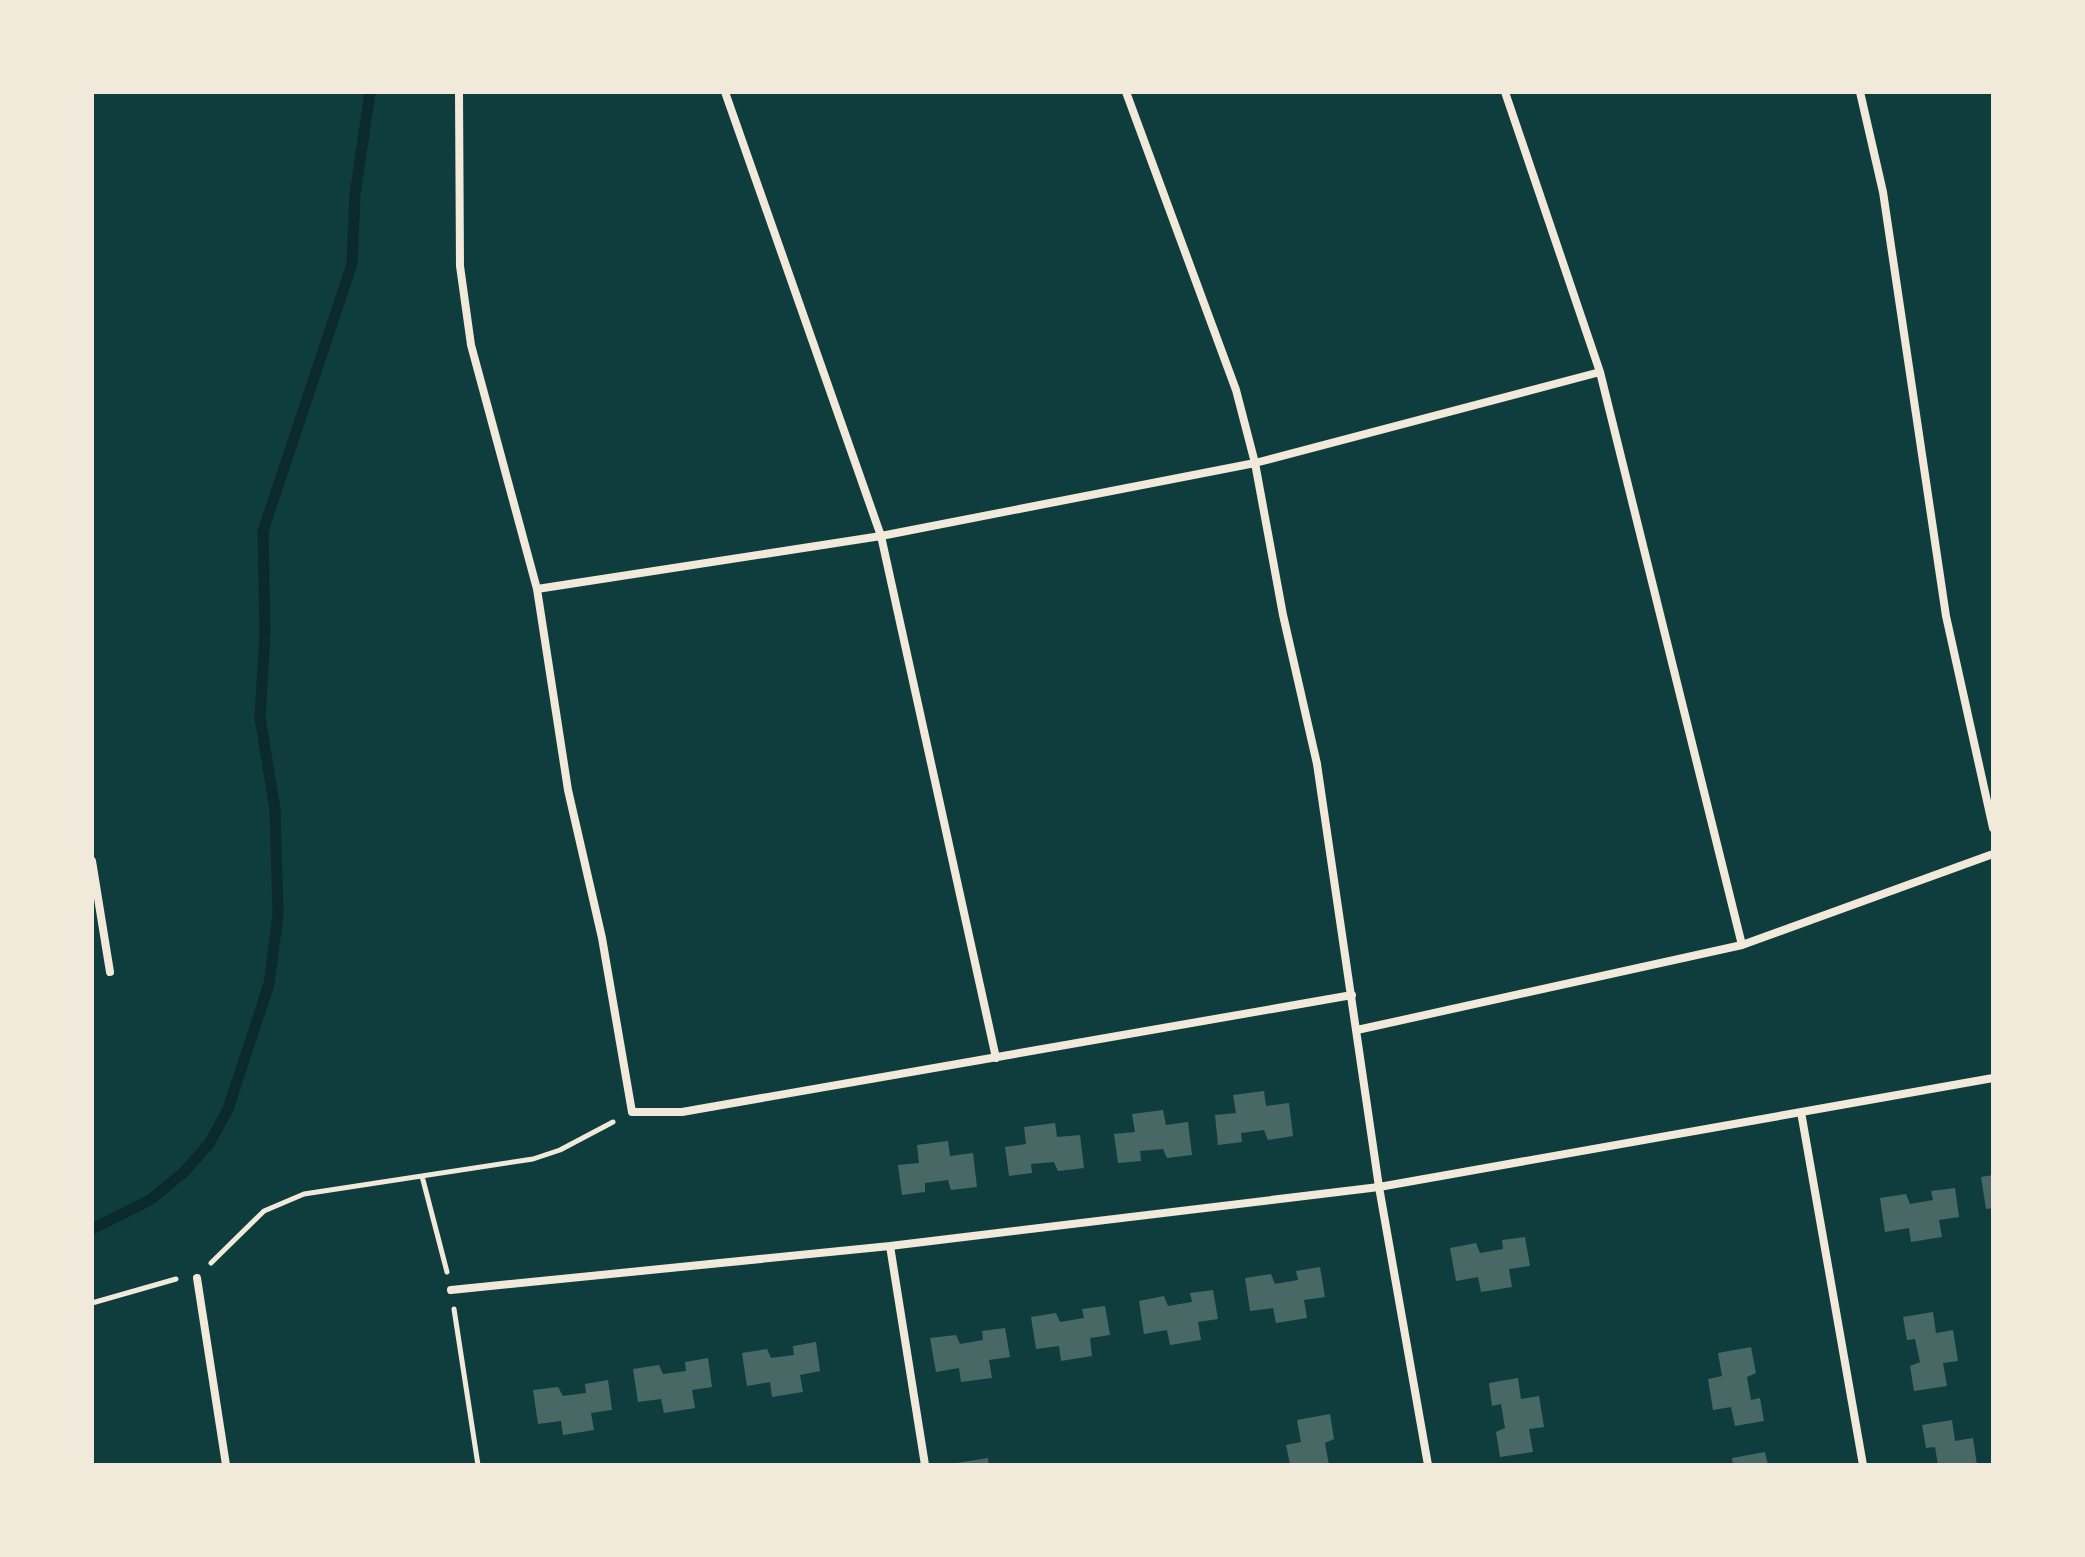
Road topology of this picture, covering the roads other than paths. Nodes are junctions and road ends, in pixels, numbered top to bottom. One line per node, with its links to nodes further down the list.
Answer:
1 (459, 92): 9 (street)
2 (725, 92): 8 (street)
3 (1126, 92): 7 (street)
4 (1505, 92): 6 (street)
5 (1860, 92): 10 (street)
6 (1600, 372): 7 (street); 13 (street)
7 (1255, 463): 8 (street); 15 (street)
8 (881, 536): 9 (street); 17 (street)
9 (537, 589): 17 (street)
10 (1993, 828)
11 (1993, 854): 13 (street)
12 (92, 861): 14 (street)
13 (1742, 945): 16 (street)
14 (110, 972)
15 (1352, 995): 16 (street); 17 (street)
16 (1357, 1030): 20 (street)
17 (996, 1058)
18 (1993, 1078): 19 (street)
19 (1801, 1112): 20 (street); 27 (street)
20 (1379, 1187): 21 (street); 26 (street)
21 (890, 1246): 23 (street); 25 (street)
22 (197, 1278): 24 (street)
23 (451, 1290)
24 (226, 1465)
25 (925, 1465)
26 (1428, 1465)
27 (1863, 1465)

